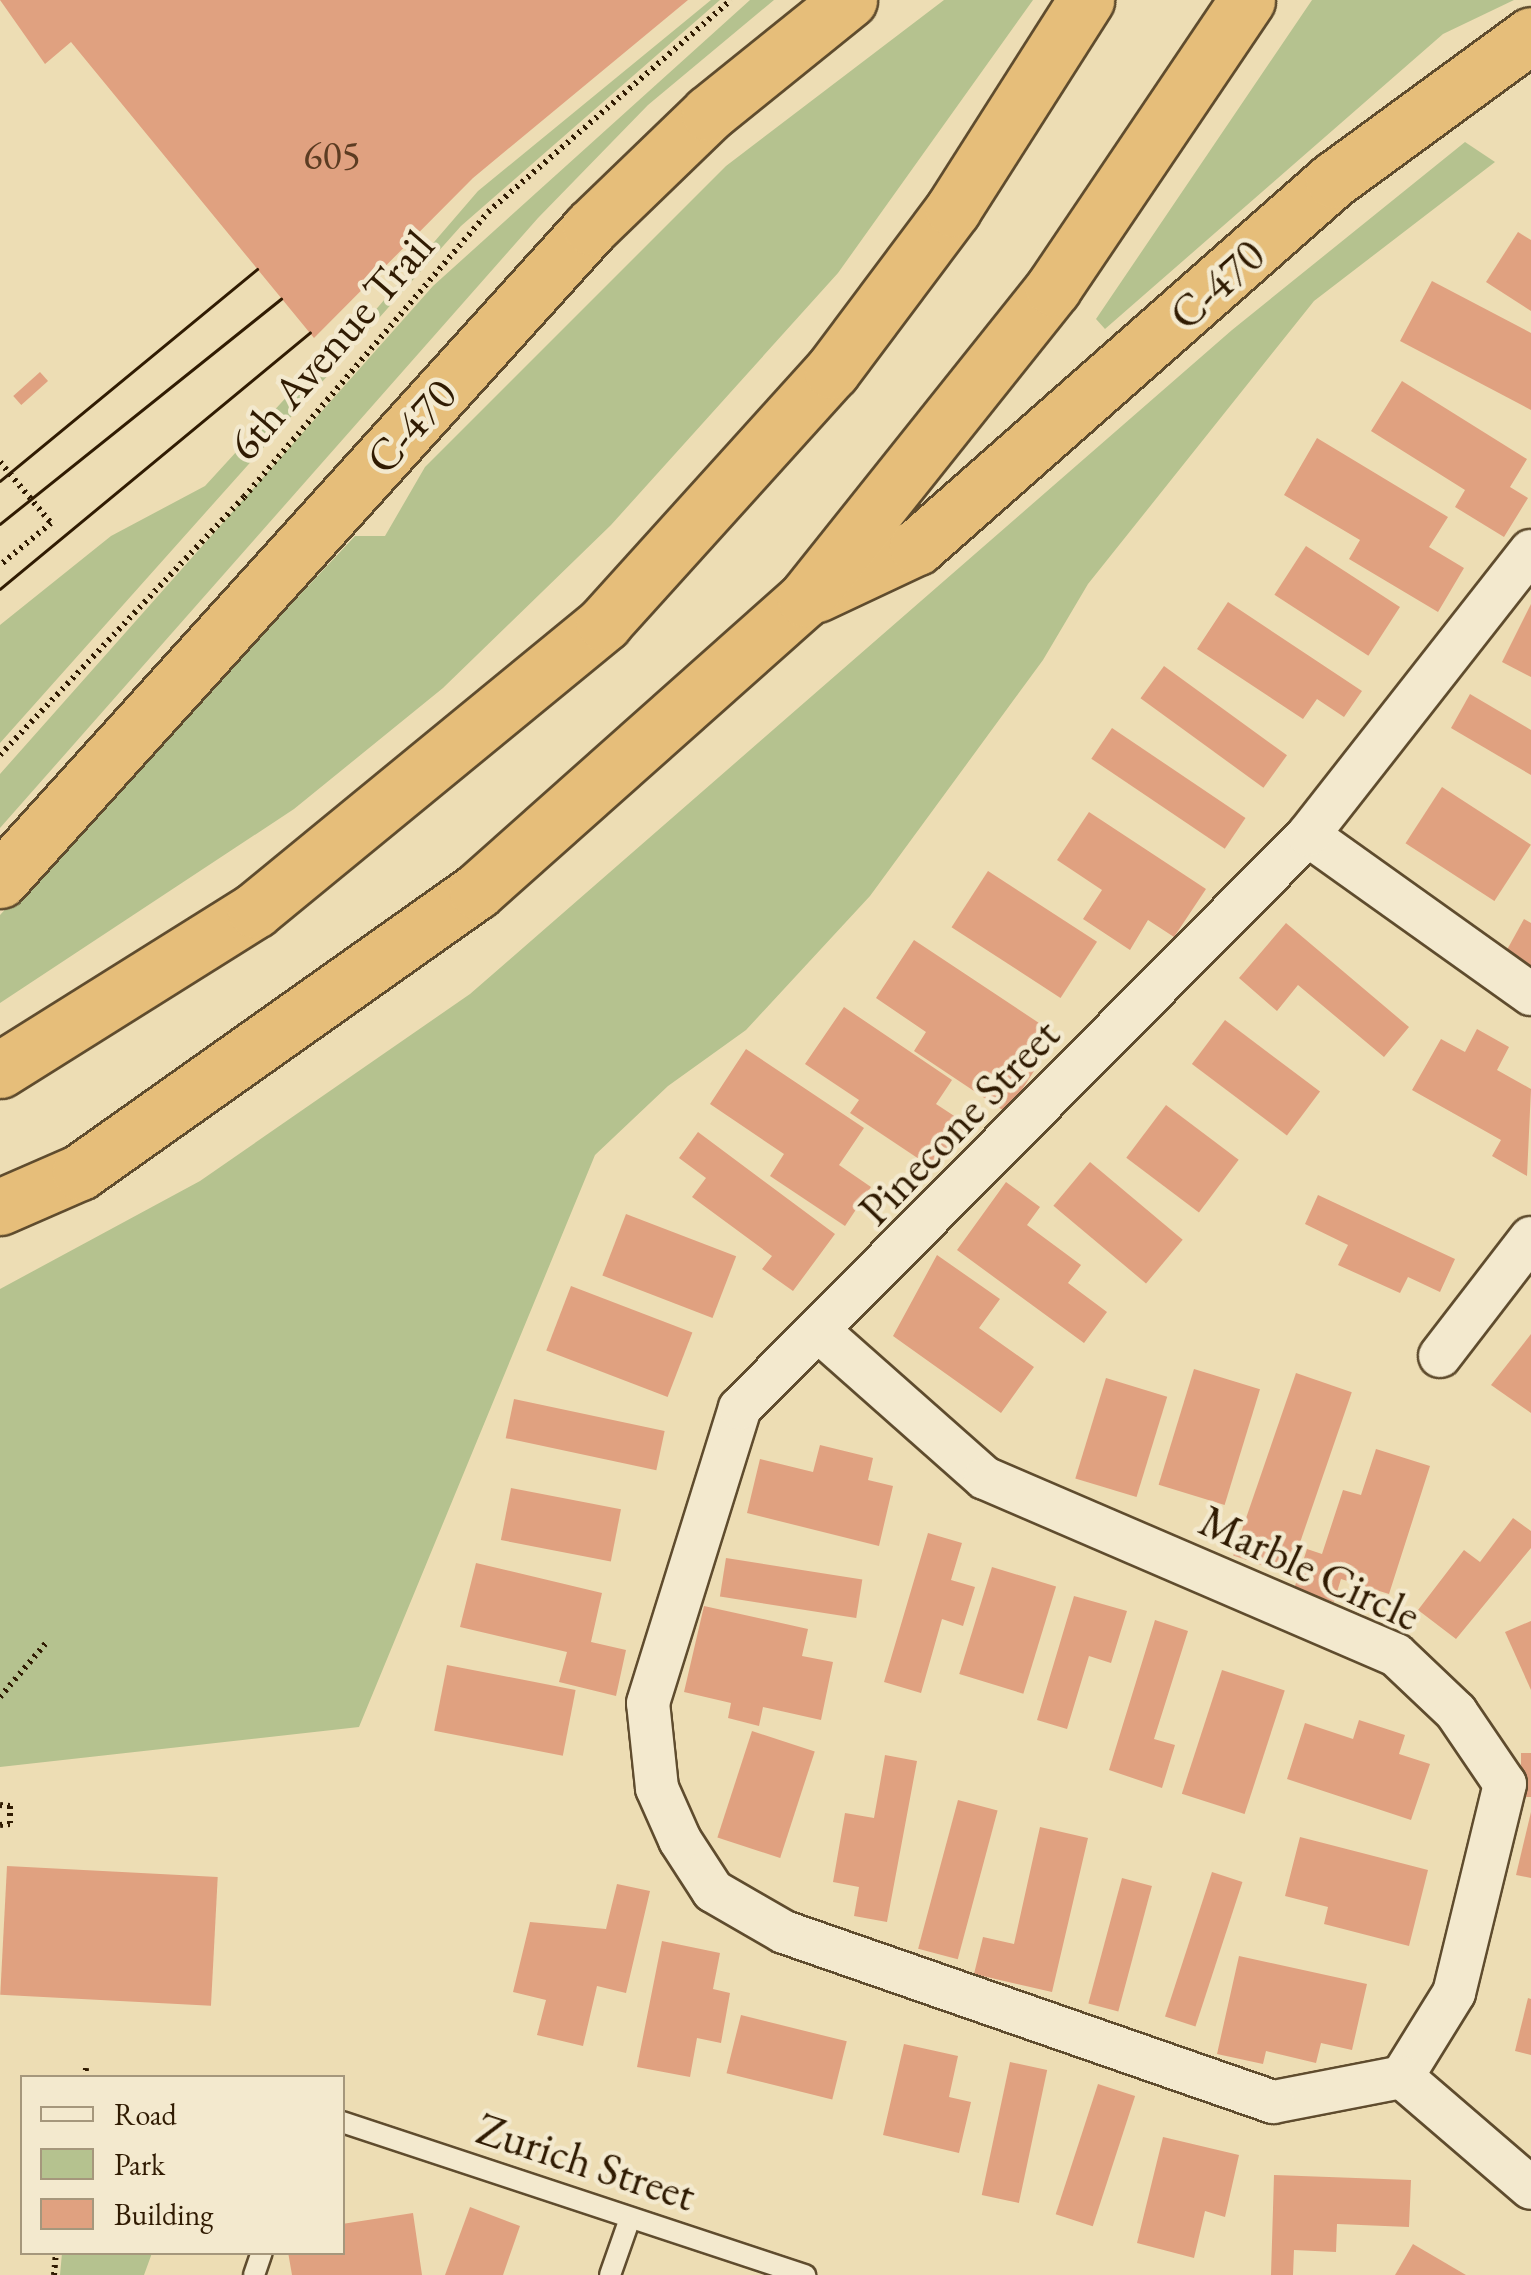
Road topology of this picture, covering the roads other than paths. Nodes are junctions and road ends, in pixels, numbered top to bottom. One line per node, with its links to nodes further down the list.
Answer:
1 (849, 0): 8 (highway, C-470)
2 (1086, 0): 10 (highway)
3 (1247, 0): 6 (highway)
4 (1531, 35): 6 (highway, C-470)
5 (1531, 551): 7 (street, Pinecone Street)
6 (805, 599): 11 (highway)
7 (1308, 835): 9 (street); 13 (street, Pinecone Street)
8 (0, 880)
9 (1531, 994)
10 (0, 1070)
11 (0, 1207)
12 (1531, 1238): 14 (street)
13 (822, 1334): 15 (street, Marble Circle); 15 (street, Pinecone Street)
14 (1440, 1356)
15 (1402, 2077): 17 (street)
16 (345, 2123): 18 (lane, Zurich Street)
17 (1531, 2188)
18 (629, 2221): 19 (lane); 20 (lane, Zurich Street)
19 (610, 2275)
20 (805, 2275)

